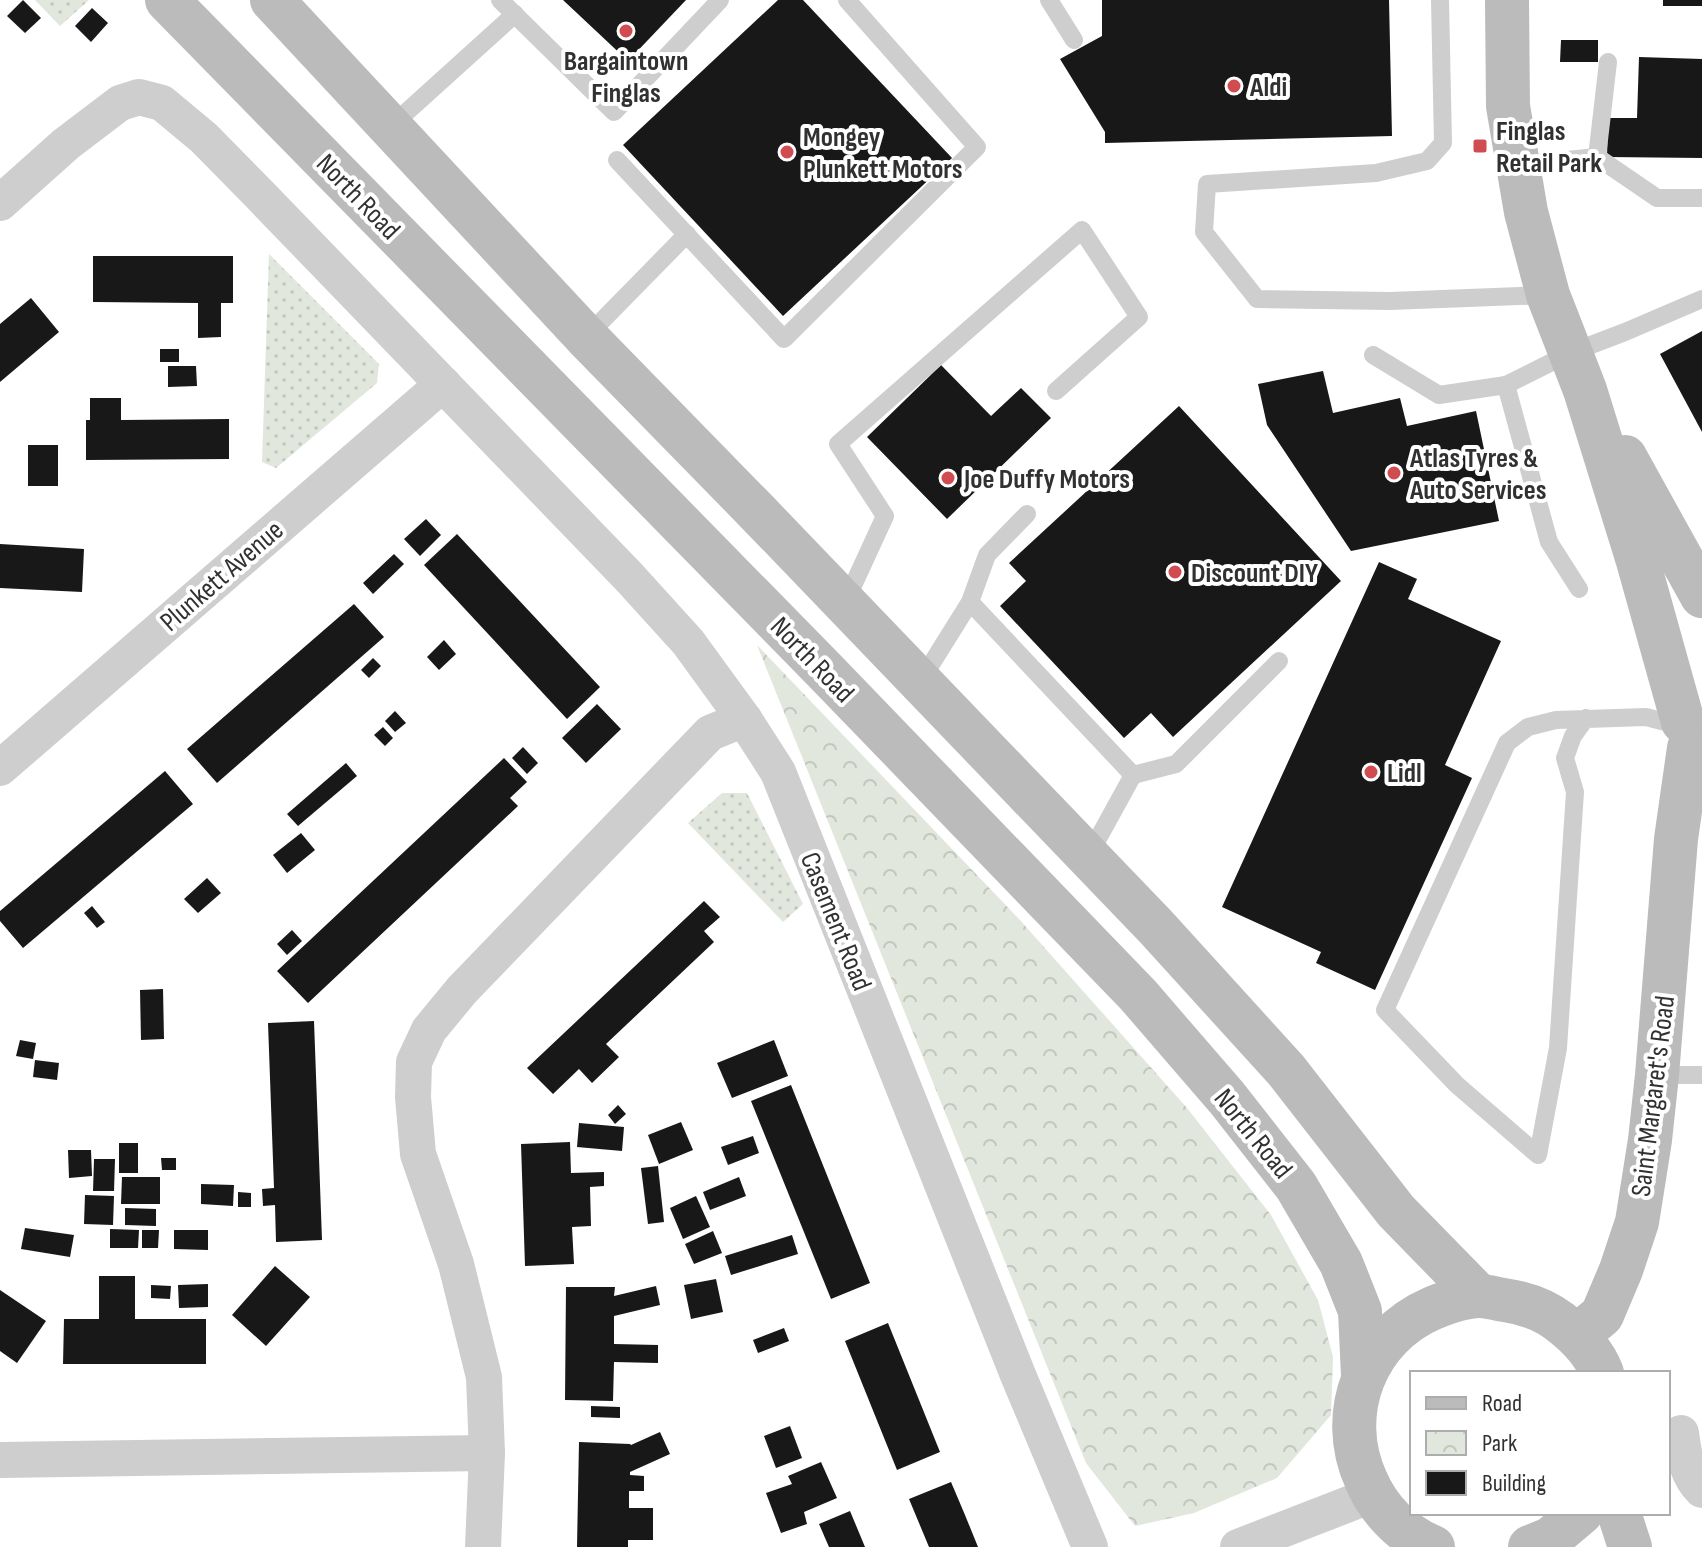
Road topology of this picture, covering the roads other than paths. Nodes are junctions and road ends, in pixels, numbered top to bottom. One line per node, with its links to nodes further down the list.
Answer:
1 (167, 0): 46 (main road, North Road)
2 (272, 0): 12 (main road)
3 (500, 0): 9 (lane)
4 (720, 0): 9 (lane)
5 (847, 0): 18 (lane)
6 (1049, 0): 10 (lane)
7 (1440, 0): 19 (lane)
8 (1507, 0): 15 (main road, Saint Margaret's Road)
9 (515, 14): 12 (lane)
10 (1074, 40)
11 (1608, 62): 13 (lane)
12 (390, 127): 21 (main road)
13 (1597, 157): 15 (lane); 16 (lane)
14 (617, 160): 18 (lane)
15 (1518, 165): 19 (main road, Saint Margaret's Road)
16 (1702, 198)
17 (0, 203): 24 (street, Casement Road)
18 (687, 234): 21 (lane)
19 (1548, 295): 23 (main road, Saint Margaret's Road)
20 (1702, 299): 23 (lane)
21 (586, 337): 31 (main road)
22 (1373, 355): 25 (lane)
23 (1578, 371): 25 (lane); 29 (main road, Saint Margaret's Road); 36 (main road, Saint Margaret's Road)
24 (443, 384): 35 (street, Casement Road); 37 (street, Plunkett Avenue)
25 (1506, 385): 28 (lane)
26 (1056, 391): 31 (lane)
27 (1027, 514): 30 (lane)
28 (1579, 589)
29 (1702, 596)
30 (970, 602): 33 (lane); 38 (lane)
31 (845, 603): 33 (main road)
32 (1279, 661): 38 (lane)
33 (920, 682): 40 (main road)
34 (1586, 718): 34 (lane); 36 (lane)
35 (744, 719): 48 (street); 55 (street, Casement Road)
36 (1692, 730): 39 (main road, Saint Margaret's Road)
37 (0, 768)
38 (1133, 775): 40 (lane)
39 (1689, 824): 41 (main road, Saint Margaret's Road)
40 (1088, 856): 43 (main road)
41 (1657, 1075): 42 (lane); 44 (main road, Saint Margaret's Road)
42 (1702, 1075)
43 (1479, 1296): 44 (main road); 46 (main road)
44 (1578, 1335): 45 (main road)
45 (1601, 1371)
46 (1363, 1376): 51 (main road)
47 (1681, 1433): 50 (street)
48 (487, 1453): 49 (street); 54 (street)
49 (0, 1460)
50 (1702, 1490)
51 (1372, 1495): 56 (street); 57 (main road)
52 (1579, 1515): 58 (main road)
53 (1620, 1515): 59 (main road)
54 (483, 1547)
55 (1090, 1547)
56 (1238, 1547)
57 (1433, 1547)
58 (1530, 1547)
59 (1630, 1547)

